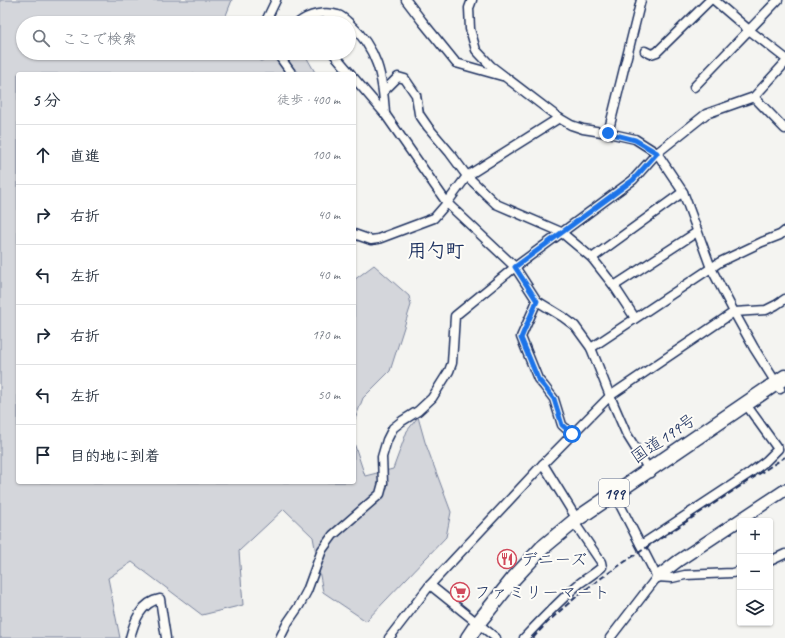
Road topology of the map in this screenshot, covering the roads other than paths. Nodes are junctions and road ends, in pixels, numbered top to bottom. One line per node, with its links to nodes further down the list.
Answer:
1 (276, 0): 8 (street)
2 (406, 0): 20 (street)
3 (472, 0): 20 (street)
4 (642, 0): 28 (street)
5 (710, 0): 13 (street)
6 (714, 0): 12 (street)
7 (778, 0): 12 (street)
8 (268, 16)
9 (312, 16): 10 (street)
10 (340, 16)
11 (356, 29): 23 (street)
12 (749, 30): 14 (street); 22 (street)
13 (645, 51)
14 (785, 58)
15 (282, 60): 18 (street)
16 (339, 60): 19 (street)
17 (785, 63): 24 (street)
18 (291, 72)
19 (349, 72)
20 (506, 78): 26 (street)
21 (356, 80): 25 (street)
22 (694, 87)
23 (384, 91): 25 (street); 30 (street)
24 (754, 97): 27 (street); 29 (street)
25 (385, 114): 32 (street)
26 (560, 118): 28 (street); 30 (street)
27 (785, 129)
28 (608, 133): 29 (street)
29 (657, 153): 31 (street); 34 (street)
30 (467, 176): 32 (street); 34 (street)
31 (683, 192): 35 (street); 37 (street)
32 (447, 203): 36 (street); 38 (street)
33 (785, 231): 39 (street)
34 (561, 232): 37 (street); 38 (street)
35 (697, 232): 39 (street); 40 (street)
36 (356, 235)
37 (592, 258): 40 (street)
38 (515, 267): 42 (street); 64 (street)
39 (711, 268): 43 (street); 44 (street)
40 (614, 286): 44 (street)
41 (785, 299): 43 (street)
42 (537, 301): 45 (street); 49 (street)
43 (734, 312): 46 (street); 47 (street)
44 (635, 318): 45 (street)
45 (591, 348): 47 (street)
46 (782, 384): 48 (highway, 国道199号 / 199); 51 (highway, 国道199号 / 199)
47 (610, 396): 49 (street); 51 (street)
48 (750, 410): 51 (highway, 国道199号 / 199); 55 (street)
49 (572, 434): 50 (street)
50 (544, 464): 54 (street); 60 (street)
51 (651, 472): 53 (highway, 国道199号 / 199); 54 (highway, 国道199号 / 199)
52 (785, 490): 59 (street)
53 (617, 499): 54 (highway, 国道199号 / 199); 55 (street)
54 (578, 524): 61 (highway, 国道199号 / 199); 68 (street)
55 (640, 543): 59 (street)
56 (785, 554): 57 (street)
57 (773, 560)
58 (737, 572): 59 (street)
59 (658, 577): 69 (street)
60 (430, 585): 61 (street); 65 (street)
61 (479, 630): 66 (highway, 国道199号 / 199); 67 (street)
62 (130, 638): 63 (street)
63 (166, 638)
64 (280, 638)
65 (389, 638)
66 (468, 638)
67 (496, 638)
68 (524, 638)
69 (610, 638)

